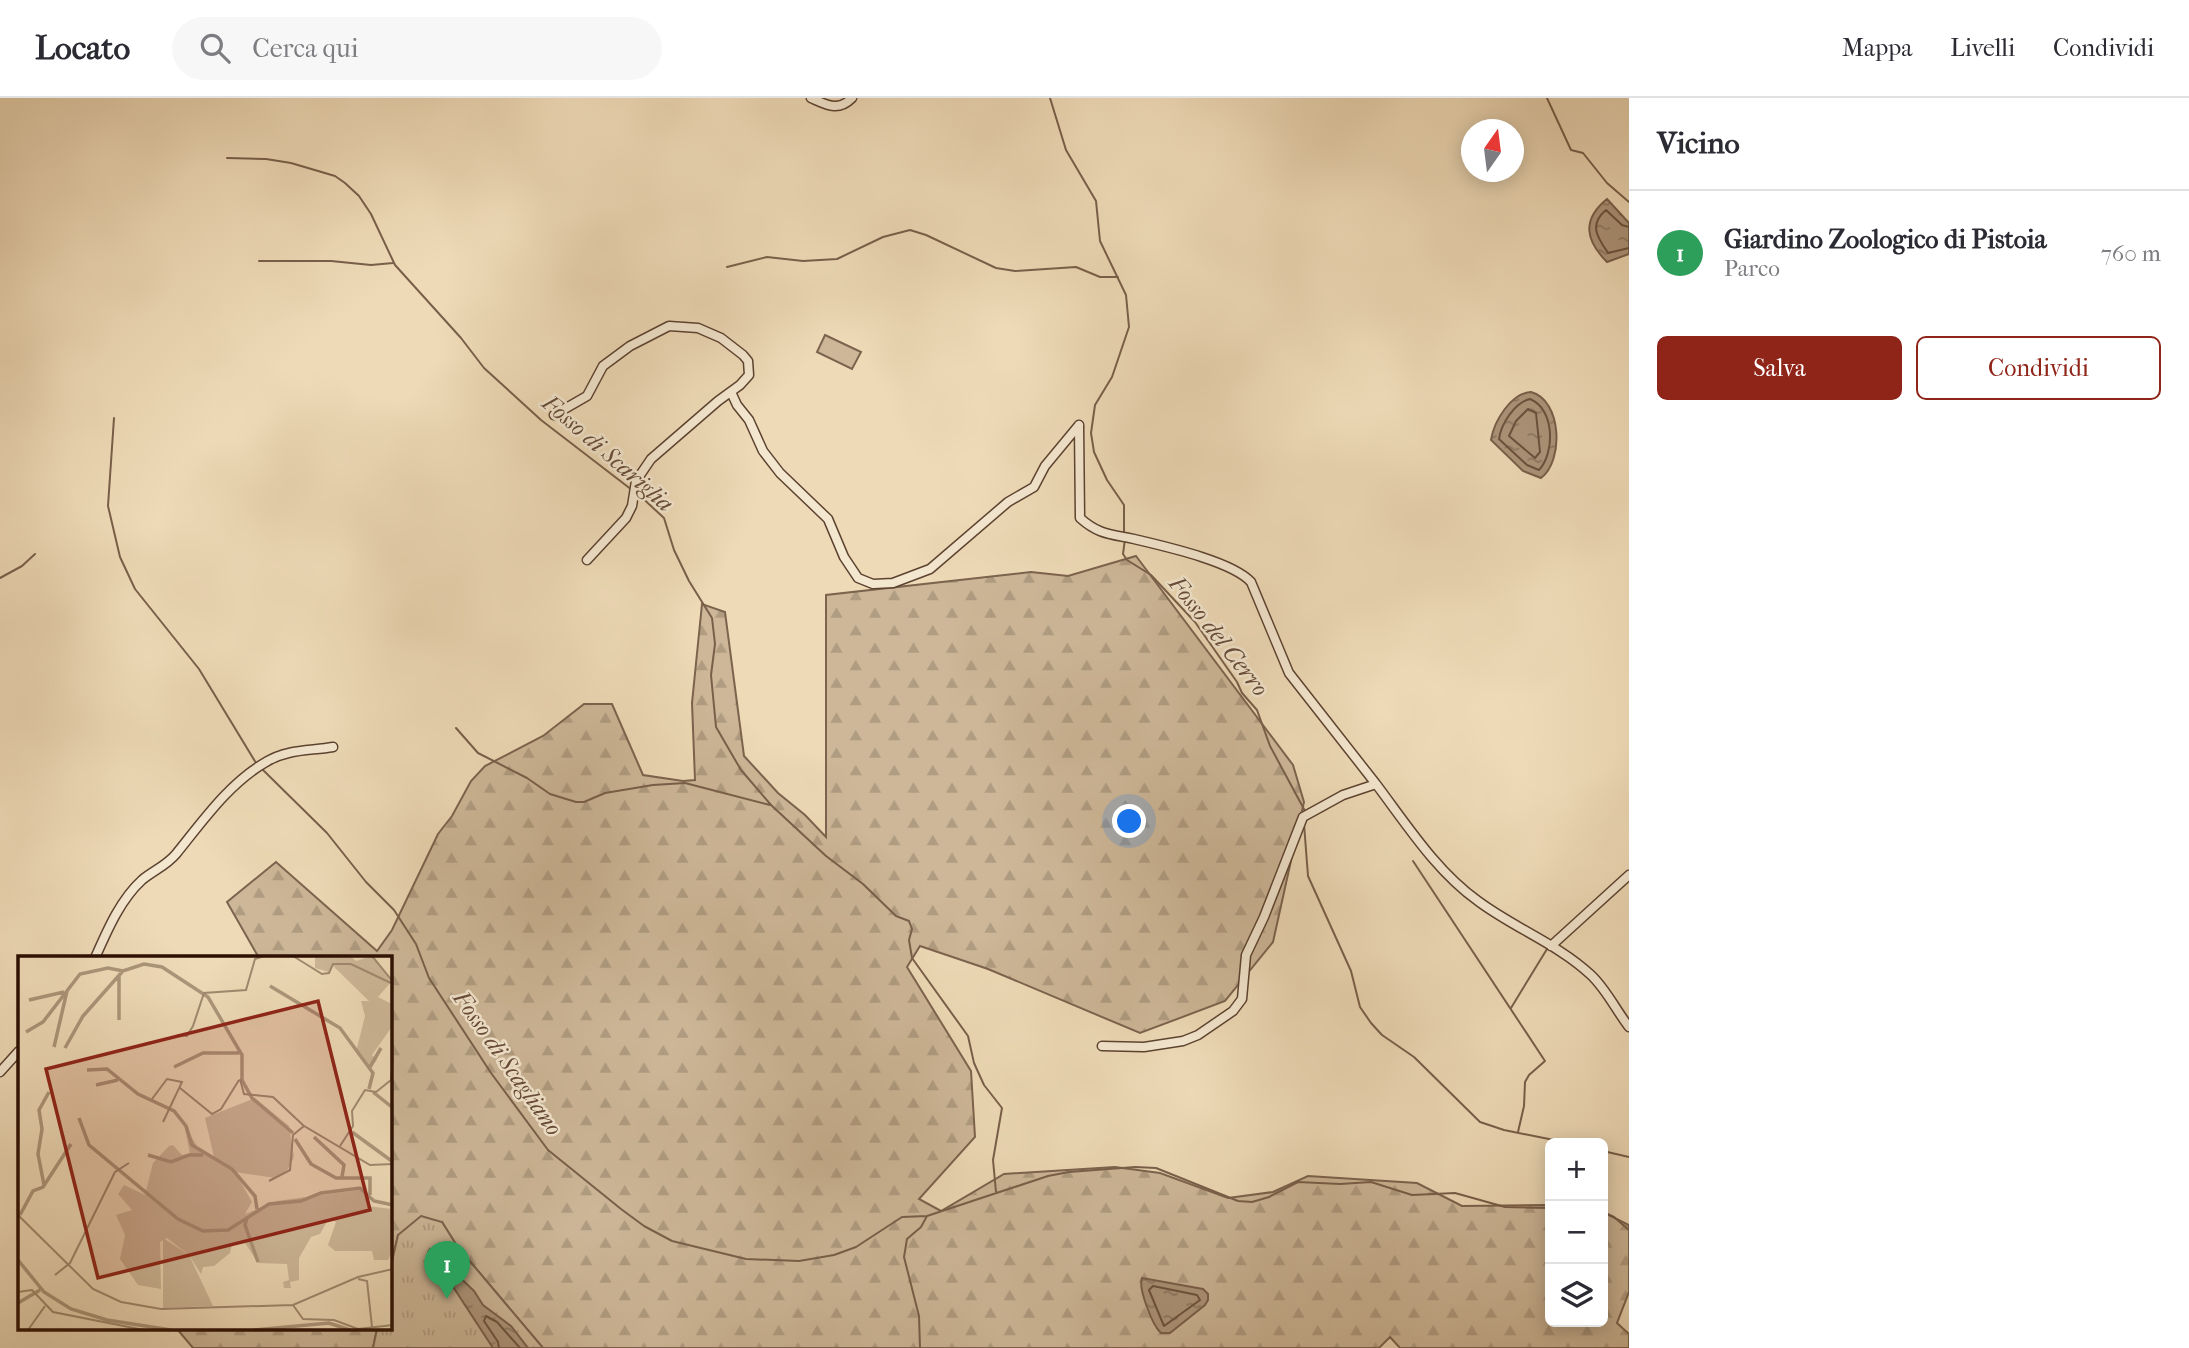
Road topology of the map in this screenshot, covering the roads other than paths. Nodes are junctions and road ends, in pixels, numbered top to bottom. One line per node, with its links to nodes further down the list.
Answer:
1 (811, 98): 2 (street)
2 (852, 98)
3 (731, 392): 4 (street); 5 (street); 7 (street)
4 (554, 415)
5 (587, 560)
6 (333, 747): 10 (street)
7 (1376, 784): 9 (street); 12 (street)
8 (1629, 875): 9 (street)
9 (1551, 946): 11 (street)
10 (96, 956)
11 (1629, 1027)
12 (1102, 1046)
13 (18, 1052): 14 (street)
14 (0, 1072)

